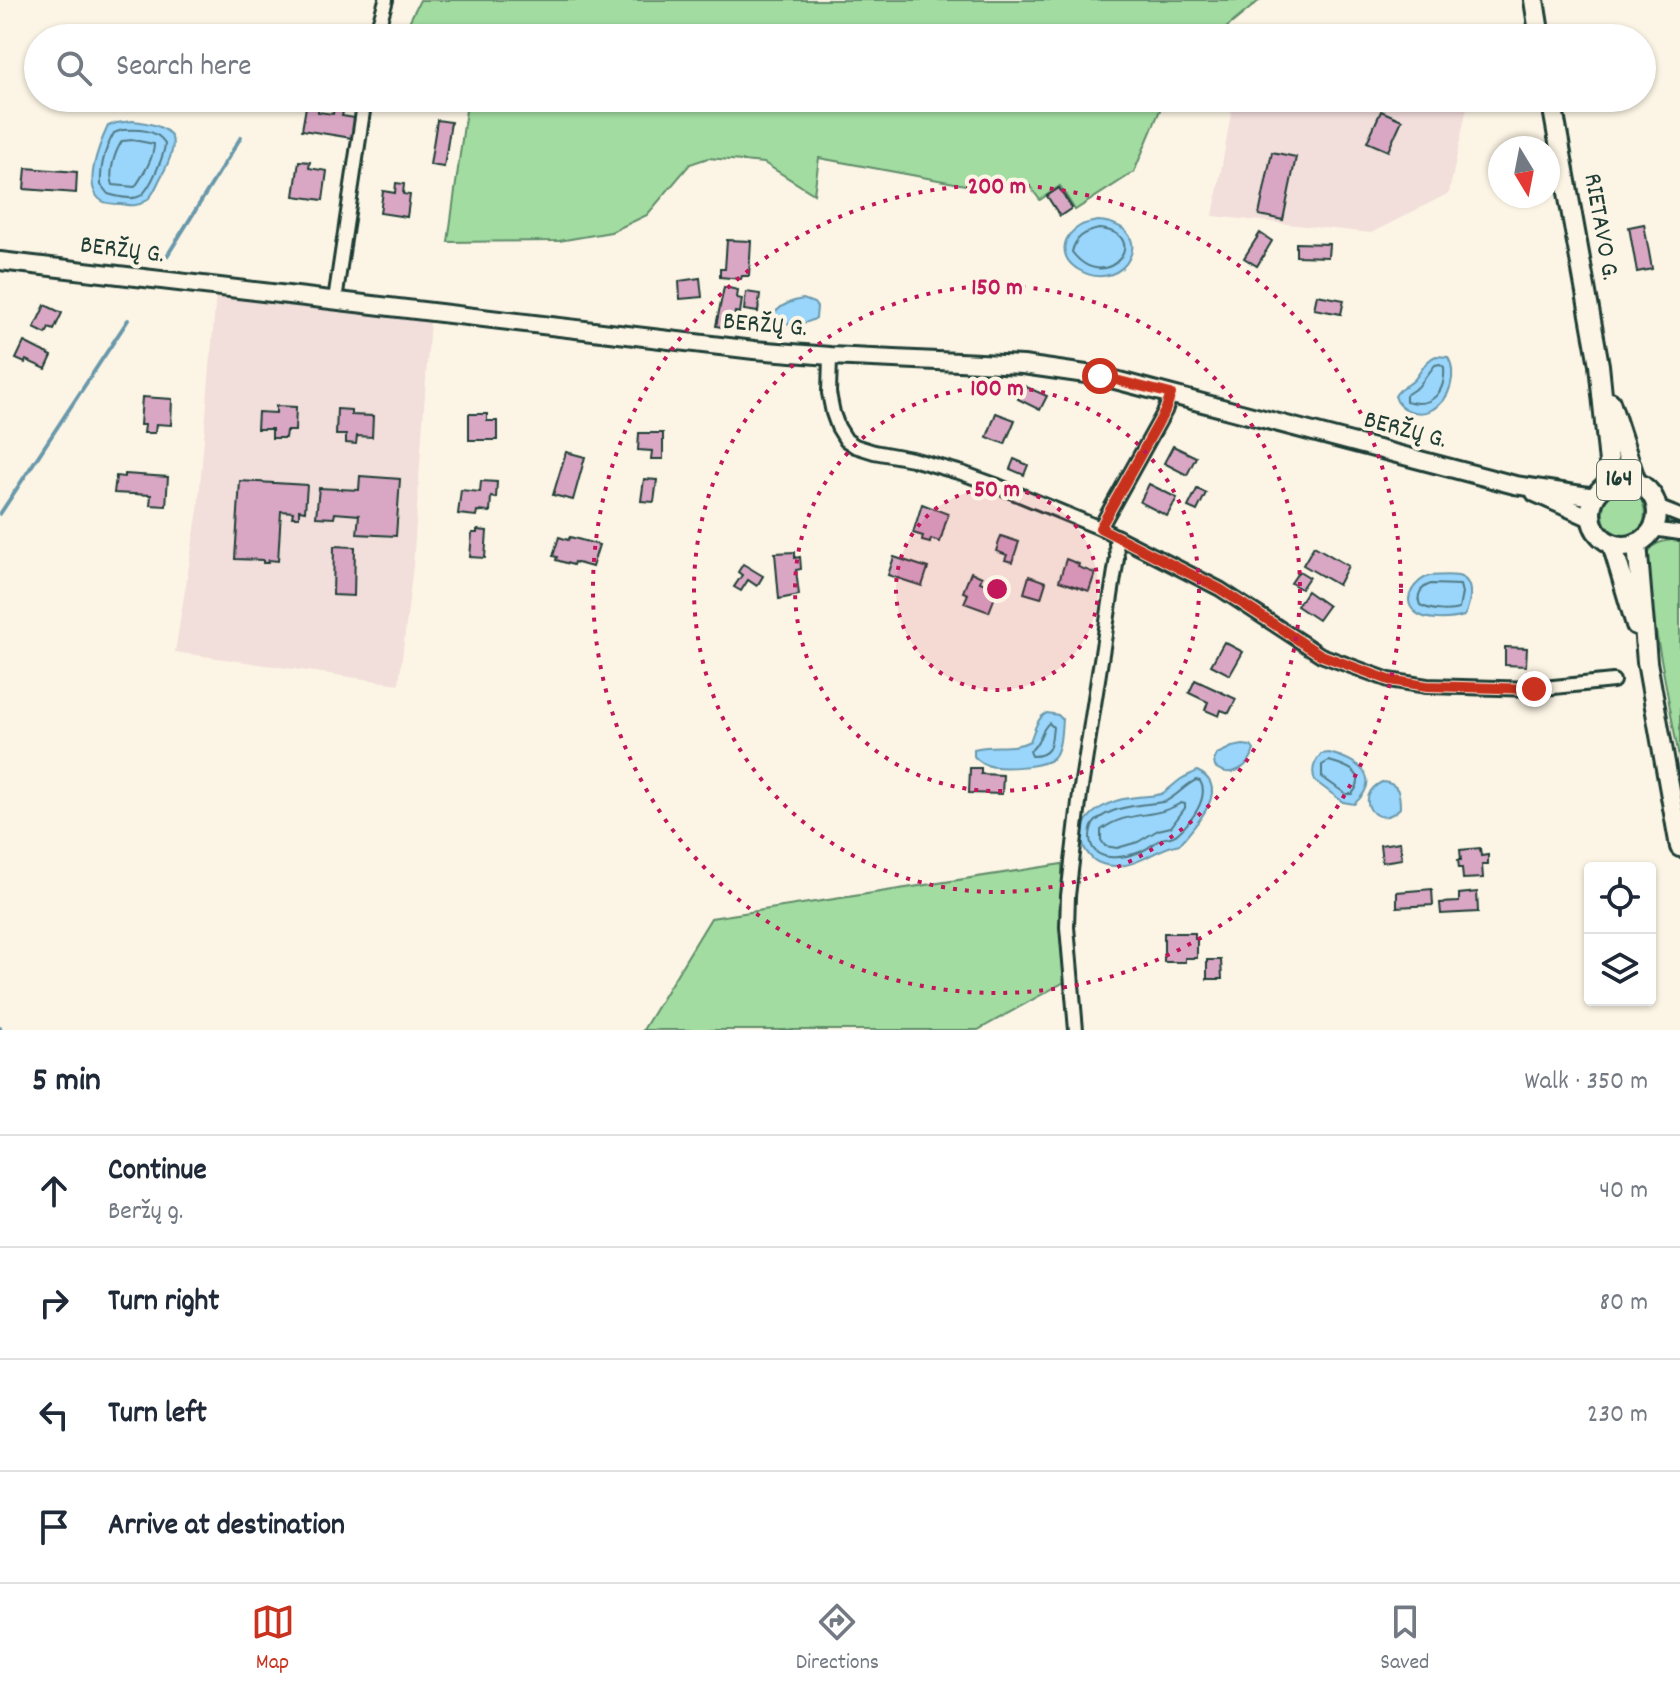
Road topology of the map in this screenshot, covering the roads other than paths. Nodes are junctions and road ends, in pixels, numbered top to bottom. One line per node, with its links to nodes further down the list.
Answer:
1 (386, 0): 3 (street)
2 (1534, 0): 4 (main road)
3 (379, 24)
4 (1538, 24)
5 (363, 112): 8 (street)
6 (1554, 112): 10 (main road, RIETAVO G. / 164)
7 (0, 261): 8 (main road, BERŽŲ G.)
8 (335, 300): 9 (main road, BERŽŲ G.)
9 (830, 356): 11 (main road, BERŽŲ G.); 19 (street)
10 (1599, 365): 12 (main road, RIETAVO G. / 164); 13 (main road, RIETAVO G. / 164)
11 (1171, 394): 14 (main road, BERŽŲ G.); 19 (street)
12 (1611, 482): 13 (main road, 164); 15 (main road, 164)
13 (1636, 482): 16 (main road, RIETAVO G. / 164)
14 (1515, 485): 15 (main road); 18 (main road)
15 (1595, 497): 18 (main road, 164)
16 (1657, 507): 17 (street); 20 (main road, 164)
17 (1680, 516)
18 (1591, 518): 24 (main road, 164)
19 (1100, 528): 22 (street)
20 (1653, 529): 21 (street); 23 (main road, 164)
21 (1680, 533)
22 (1118, 537): 26 (street); 28 (street)
23 (1637, 543): 24 (main road); 25 (main road, 164)
24 (1612, 544): 25 (main road, 164)
25 (1647, 662): 27 (main road, 164)
26 (1613, 681)
27 (1680, 847)
28 (1076, 1030)

